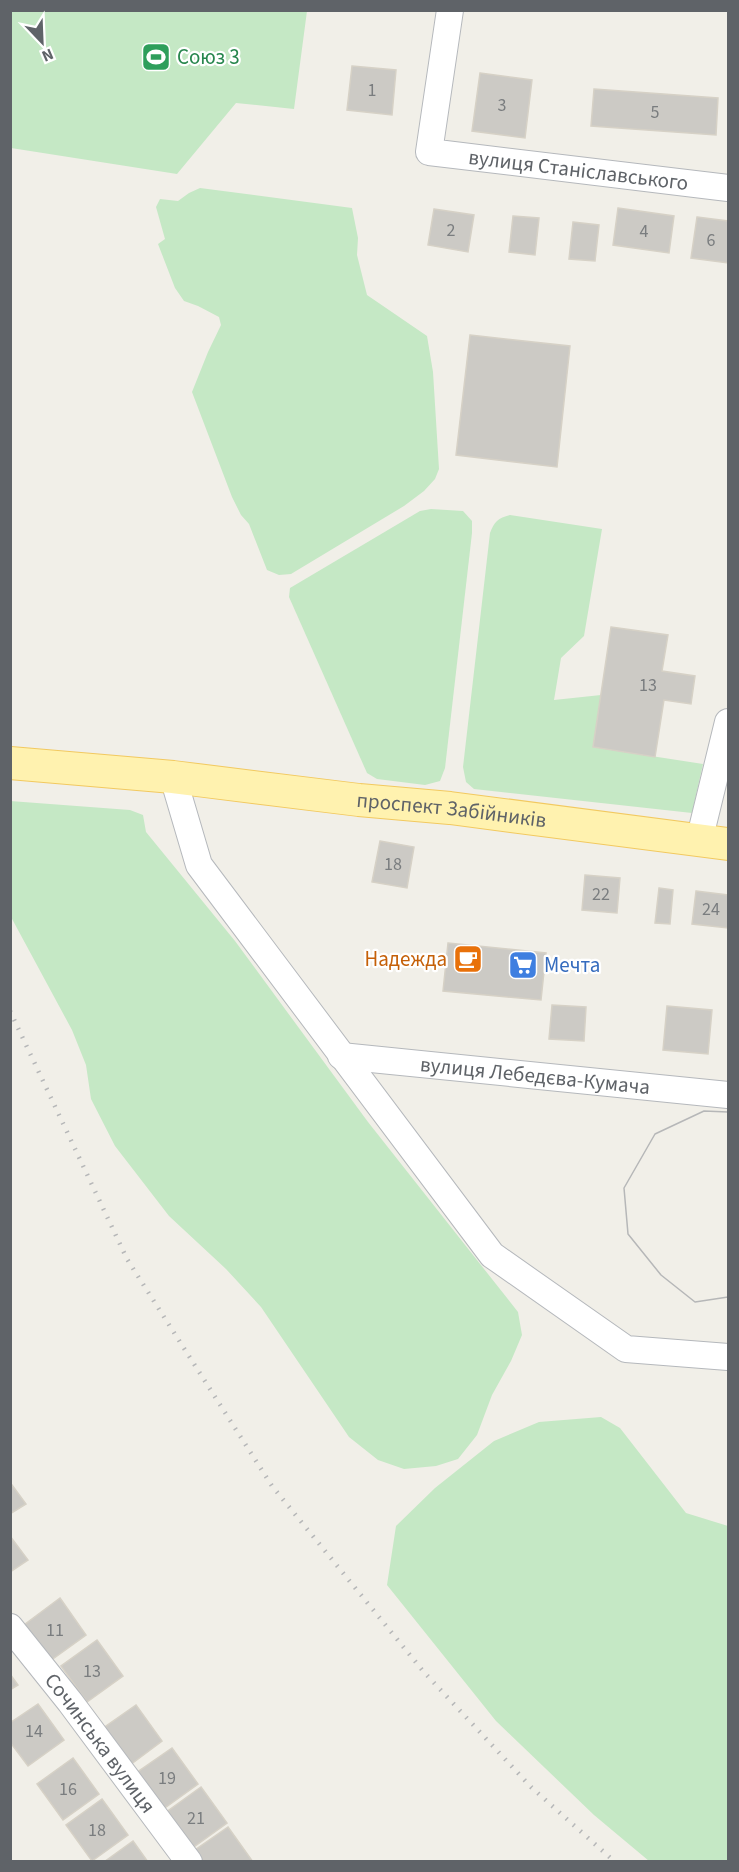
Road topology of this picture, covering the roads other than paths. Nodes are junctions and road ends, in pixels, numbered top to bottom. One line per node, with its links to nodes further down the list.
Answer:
1 (450, 10): 2 (street, вулиця Станіславського)
2 (729, 188)
3 (729, 722): 6 (street)
4 (10, 763): 5 (main road, проспект Забійників)
5 (173, 777): 6 (main road, проспект Забійників); 7 (street)
6 (714, 842)
7 (341, 1056): 8 (street, вулиця Лебедєва-Кумача); 9 (street)
8 (729, 1095)
9 (729, 1357)
10 (10, 1627): 11 (street, Сочинська вулиця)
11 (189, 1862)

